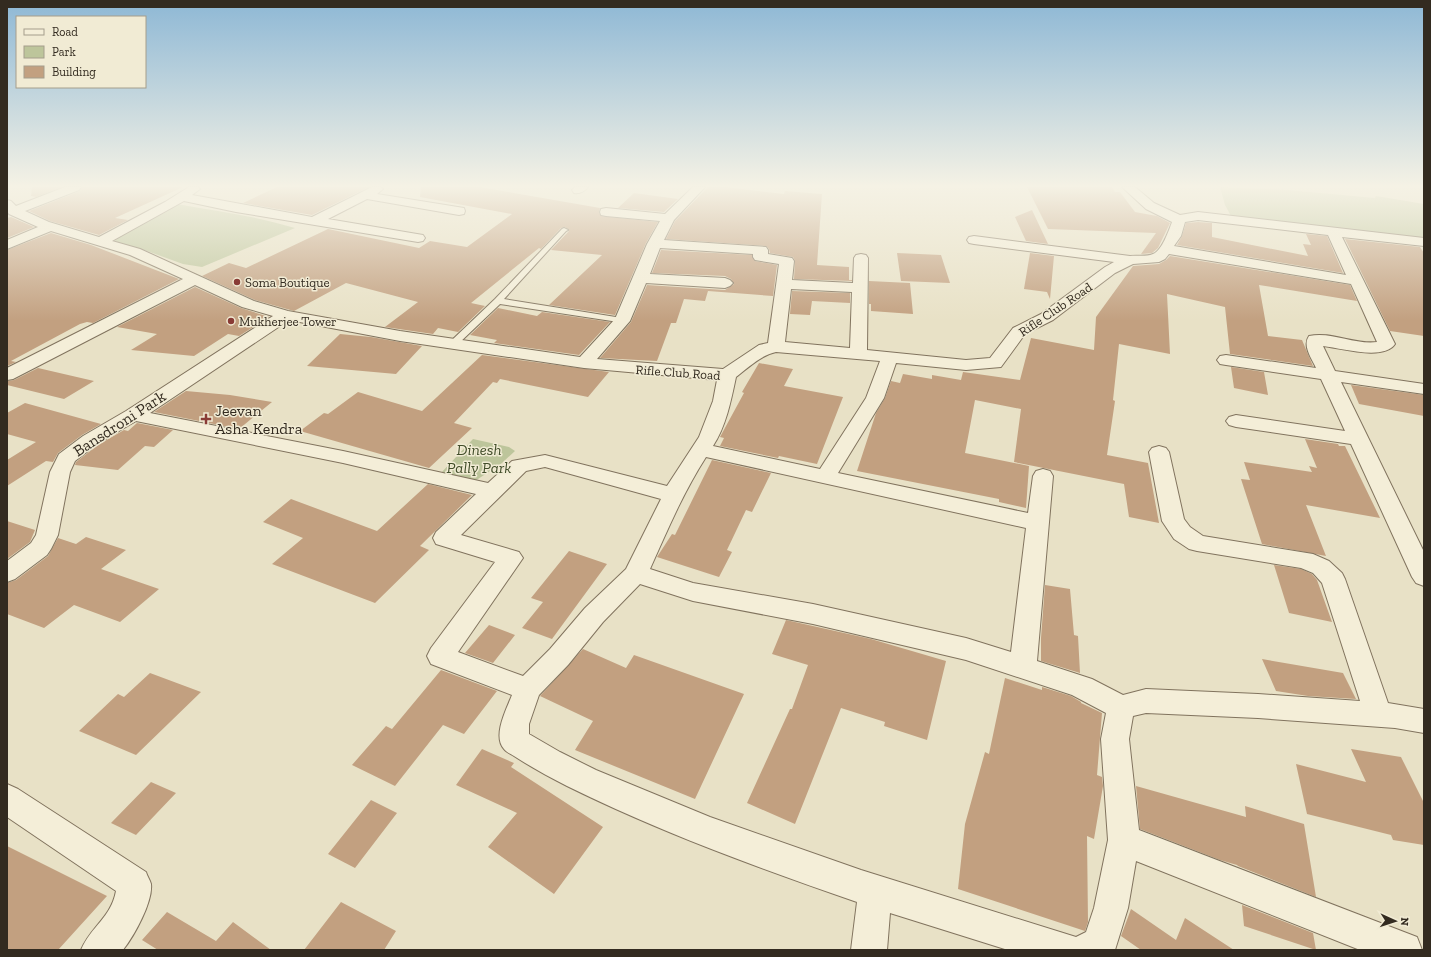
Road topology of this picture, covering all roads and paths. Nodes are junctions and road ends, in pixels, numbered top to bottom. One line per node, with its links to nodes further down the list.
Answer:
1 (39, 232): 14 (street)
2 (66, 232): 11 (street, Rifle Club Road)
3 (119, 232): 11 (street)
4 (379, 232): 9 (street)
5 (562, 232): 24 (lane)
6 (661, 232): 13 (street)
7 (1175, 232): 15 (street, Rifle Club Road)
8 (1333, 232): 12 (street); 20 (street)
9 (418, 238)
10 (974, 240): 17 (street)
11 (100, 242): 19 (street, Rifle Club Road)
12 (1424, 242)
13 (654, 244): 18 (street); 22 (street)
14 (7, 245)
15 (1166, 249): 17 (street, Rifle Club Road); 20 (street)
16 (861, 258): 23 (street)
17 (1130, 260): 30 (street, Rifle Club Road)
18 (639, 278): 21 (street); 26 (street)
19 (194, 279): 25 (street, Rifle Club Road); 34 (street)
20 (1357, 281): 33 (street)
21 (725, 283)
22 (784, 284): 23 (street); 28 (street)
23 (860, 288): 29 (street)
24 (498, 301): 26 (lane); 27 (lane)
25 (286, 316): 27 (street, Rifle Club Road); 37 (street, Bansdroni Park)
26 (622, 321): 32 (street)
27 (454, 343): 32 (street, Rifle Club Road)
28 (776, 347): 29 (street, Rifle Club Road); 35 (street, Rifle Club Road)
29 (858, 354): 30 (street, Rifle Club Road)
30 (890, 357): 43 (street)
31 (1226, 360): 33 (street)
32 (584, 363): 35 (street, Rifle Club Road)
33 (1328, 374): 36 (street); 39 (street)
34 (7, 375)
35 (727, 375): 40 (street)
36 (1424, 389)
37 (132, 415): 44 (street); 47 (street, Bansdroni Park)
38 (1236, 421): 39 (street)
39 (1358, 439): 49 (street)
40 (700, 450): 43 (street); 45 (street)
41 (1159, 452): 53 (street)
42 (1043, 476): 46 (street)
43 (826, 477): 46 (street)
44 (492, 491): 45 (street); 51 (street)
45 (673, 495): 48 (street)
46 (1038, 523): 50 (street)
47 (7, 573)
48 (636, 574): 50 (street); 51 (street)
49 (1424, 577)
50 (1023, 667): 52 (street)
51 (528, 689): 57 (street)
52 (1121, 707): 53 (street); 56 (street)
53 (1378, 715): 54 (street)
54 (1424, 721)
55 (7, 800): 59 (street)
56 (1124, 840): 58 (street); 62 (street)
57 (875, 891): 60 (street); 61 (street)
58 (1097, 948)
59 (99, 950)
60 (869, 950)
61 (1065, 950)
62 (1404, 950)

